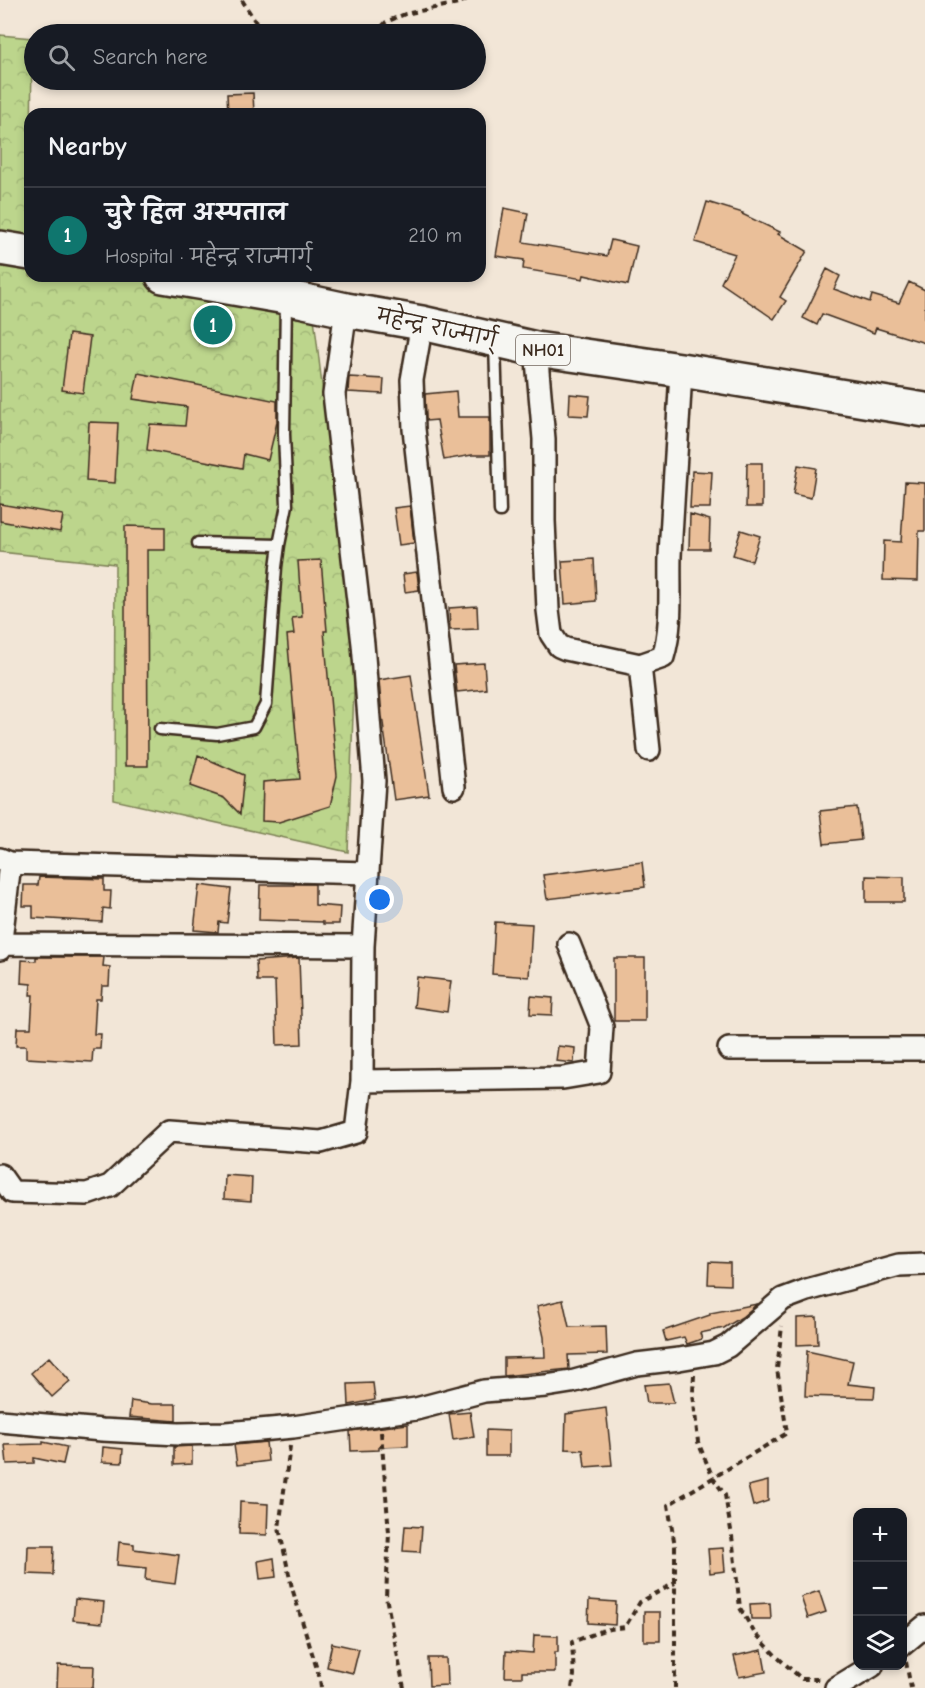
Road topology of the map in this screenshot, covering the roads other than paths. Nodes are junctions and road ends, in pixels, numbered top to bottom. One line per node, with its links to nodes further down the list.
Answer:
1 (0, 248): 2 (highway)
2 (24, 252)
3 (198, 282): 4 (highway, महेन्द्र राज्मार्ग् / NH01)
4 (286, 297): 5 (highway, महेन्द्र राज्मार्ग् / NH01); 13 (lane)
5 (346, 310): 6 (highway, महेन्द्र राज्मार्ग् / NH01); 19 (street)
6 (422, 323): 7 (highway, महेन्द्र राज्मार्ग् / NH01); 17 (street)
7 (495, 340): 8 (highway, महेन्द्र राज्मार्ग् / NH01); 11 (lane)
8 (536, 349): 9 (highway, महेन्द्र राज्मार्ग् / NH01); 14 (street)
9 (681, 370): 10 (highway, महेन्द्र राज्मार्ग् / NH01); 14 (street)
10 (925, 410)
11 (500, 511)
12 (198, 543): 13 (lane)
13 (279, 545): 15 (lane)
14 (640, 664): 16 (street)
15 (160, 729)
16 (649, 750)
17 (454, 787)
18 (5, 861): 19 (street); 20 (street)
19 (367, 873): 22 (street)
20 (0, 944): 22 (street); 23 (street)
21 (569, 944): 26 (street)
22 (363, 946): 26 (street)
23 (0, 950)
24 (729, 1049): 25 (street)
25 (925, 1049)
26 (362, 1081): 27 (street)
27 (0, 1175)
28 (925, 1264): 29 (street)
29 (0, 1421)
30 (925, 1626): 31 (street)
31 (907, 1642)
32 (865, 1670): 33 (street)
33 (844, 1684)

